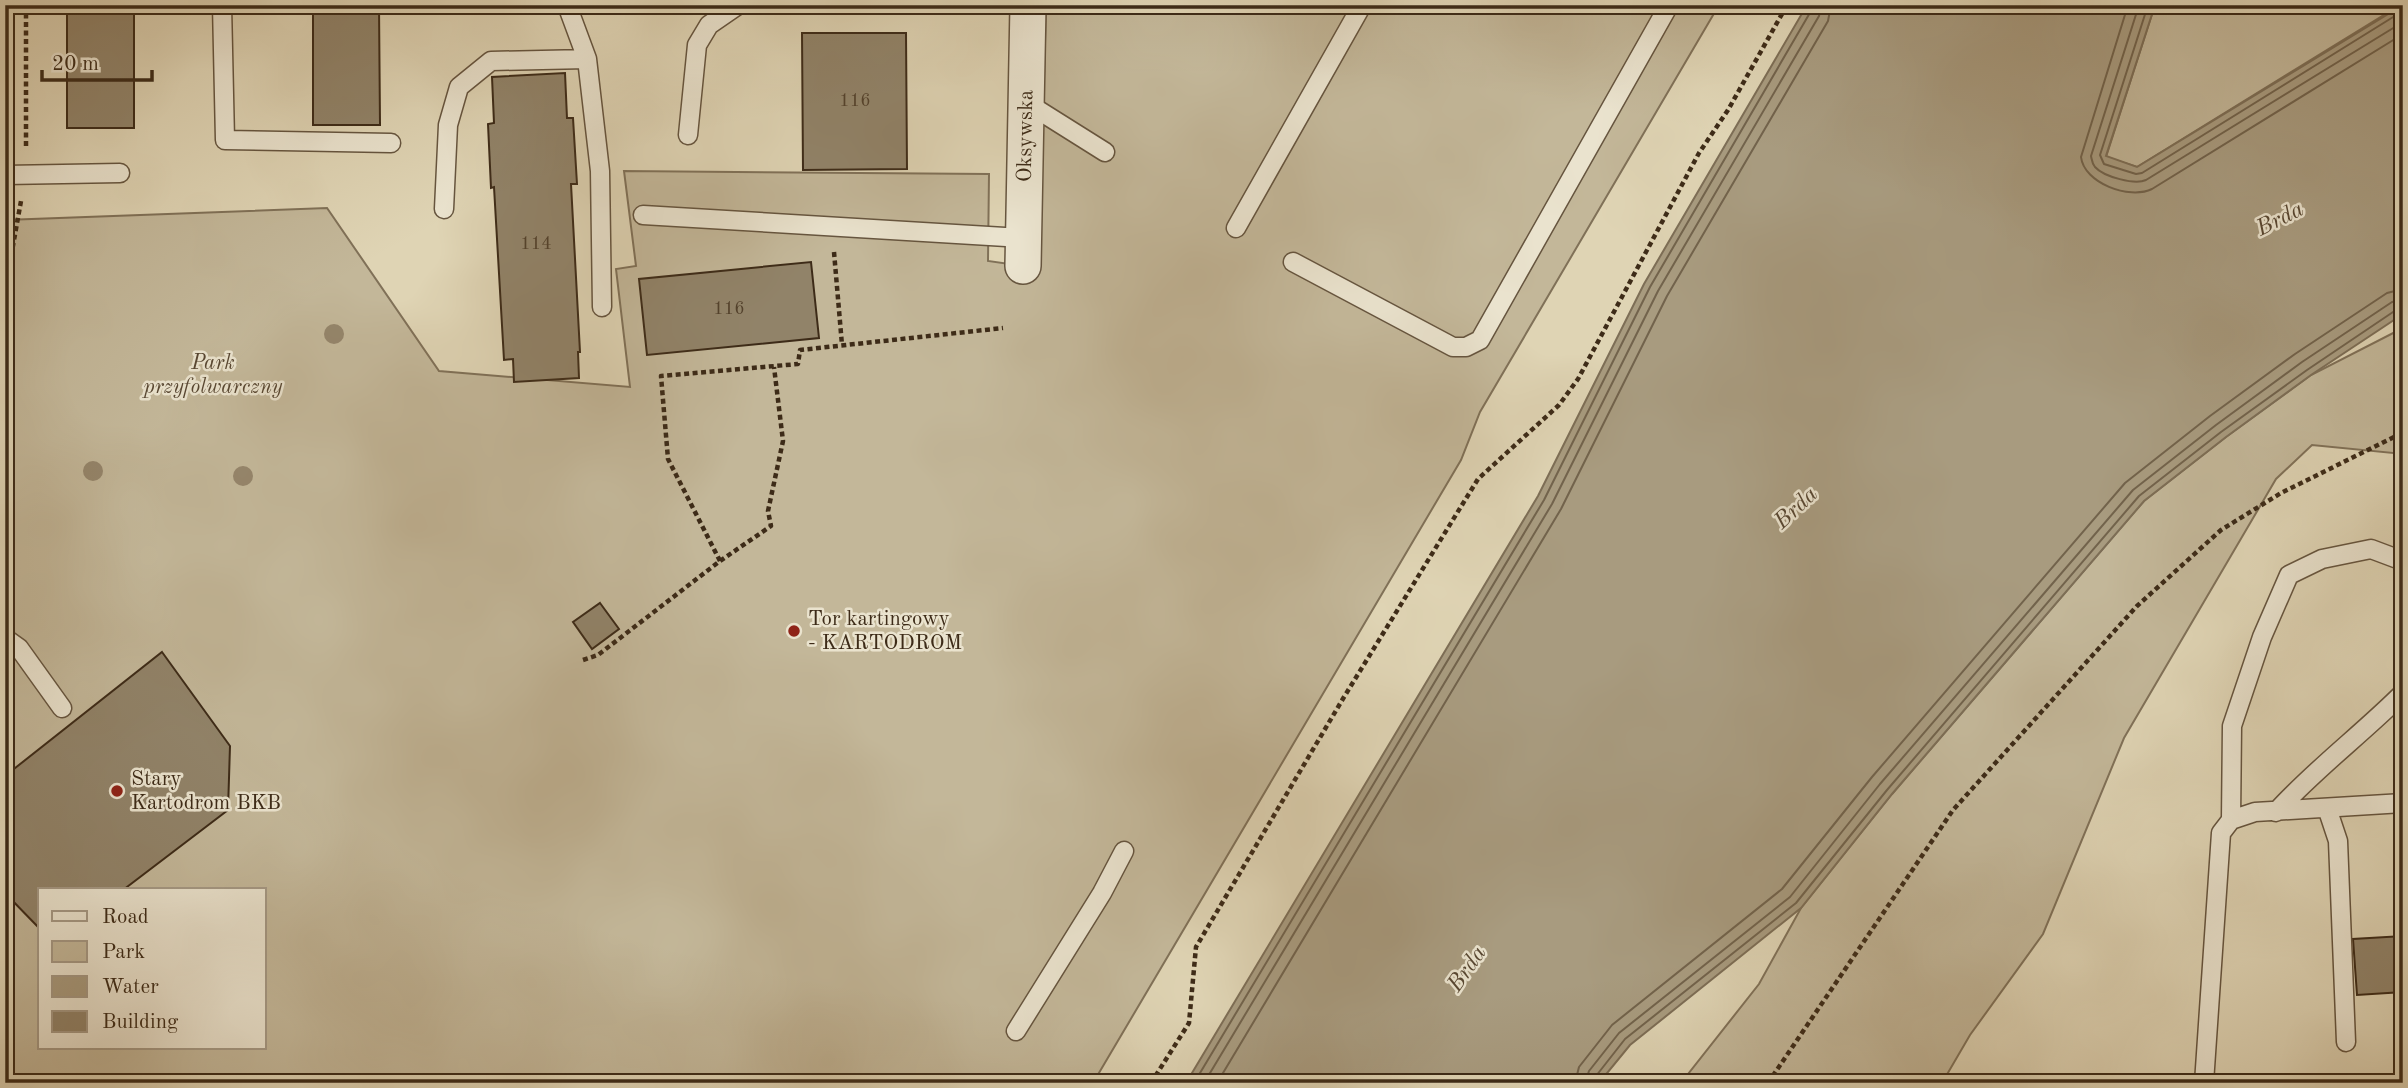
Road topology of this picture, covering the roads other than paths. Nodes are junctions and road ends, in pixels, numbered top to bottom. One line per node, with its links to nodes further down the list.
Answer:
1 (222, 5): 10 (lane)
2 (567, 5): 7 (lane)
3 (738, 5): 9 (lane)
4 (1028, 5): 8 (street, Oksywska)
5 (1362, 5): 16 (lane)
6 (1669, 5): 18 (lane)
7 (587, 59): 14 (lane); 19 (lane)
8 (1027, 103): 11 (lane); 17 (street, Oksywska)
9 (688, 135)
10 (391, 143)
11 (1105, 152)
12 (120, 173): 13 (lane)
13 (5, 175)
14 (444, 209)
15 (643, 215): 17 (lane)
16 (1236, 228)
17 (1023, 252)
18 (1293, 262)
19 (602, 307)
20 (2403, 561): 27 (lane)
21 (5, 638): 23 (lane)
22 (2403, 693): 26 (lane)
23 (62, 708)
24 (2403, 803): 25 (lane)
25 (2327, 808): 26 (lane); 30 (lane)
26 (2276, 811): 27 (lane)
27 (2231, 820): 31 (lane)
28 (1124, 851): 29 (lane)
29 (1016, 1031)
30 (2346, 1042)
31 (2204, 1083)

